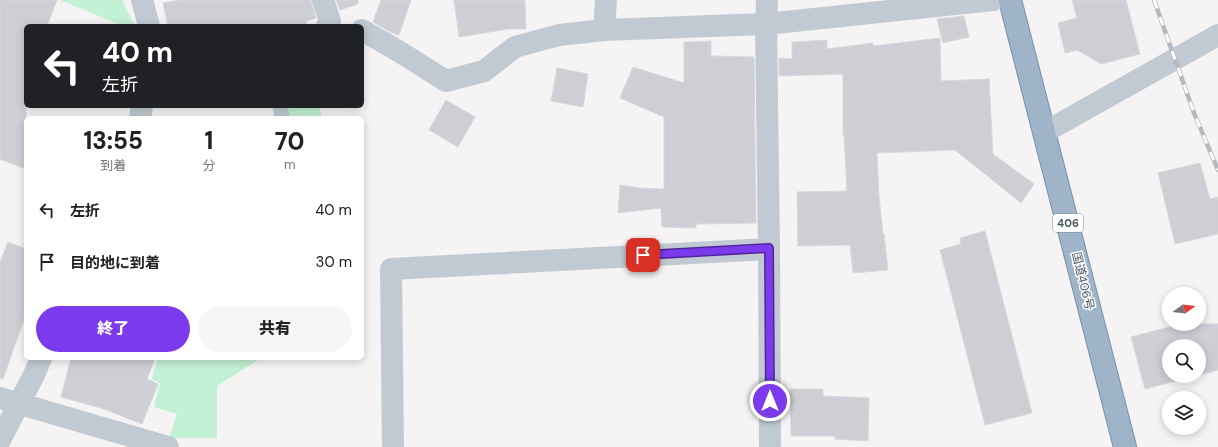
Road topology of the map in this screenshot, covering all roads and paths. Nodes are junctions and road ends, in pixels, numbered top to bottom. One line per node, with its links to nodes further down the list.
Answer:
1 (142, 0): 7 (street)
2 (323, 0): 8 (street)
3 (606, 0): 10 (street)
4 (767, 0): 9 (street)
5 (993, 0): 9 (street)
6 (1010, 0): 13 (highway, 国道406号 / 406)
7 (148, 24)
8 (335, 24)
9 (766, 24): 10 (street); 14 (street)
10 (604, 30): 11 (street)
11 (364, 31)
12 (1218, 35): 13 (street)
13 (1045, 132): 21 (highway, 国道406号 / 406)
14 (769, 248): 19 (street); 20 (street)
15 (40, 360): 16 (street)
16 (9, 400): 17 (street); 18 (street)
17 (0, 440)
18 (168, 447)
19 (393, 447)
20 (770, 447)
21 (1125, 447)

